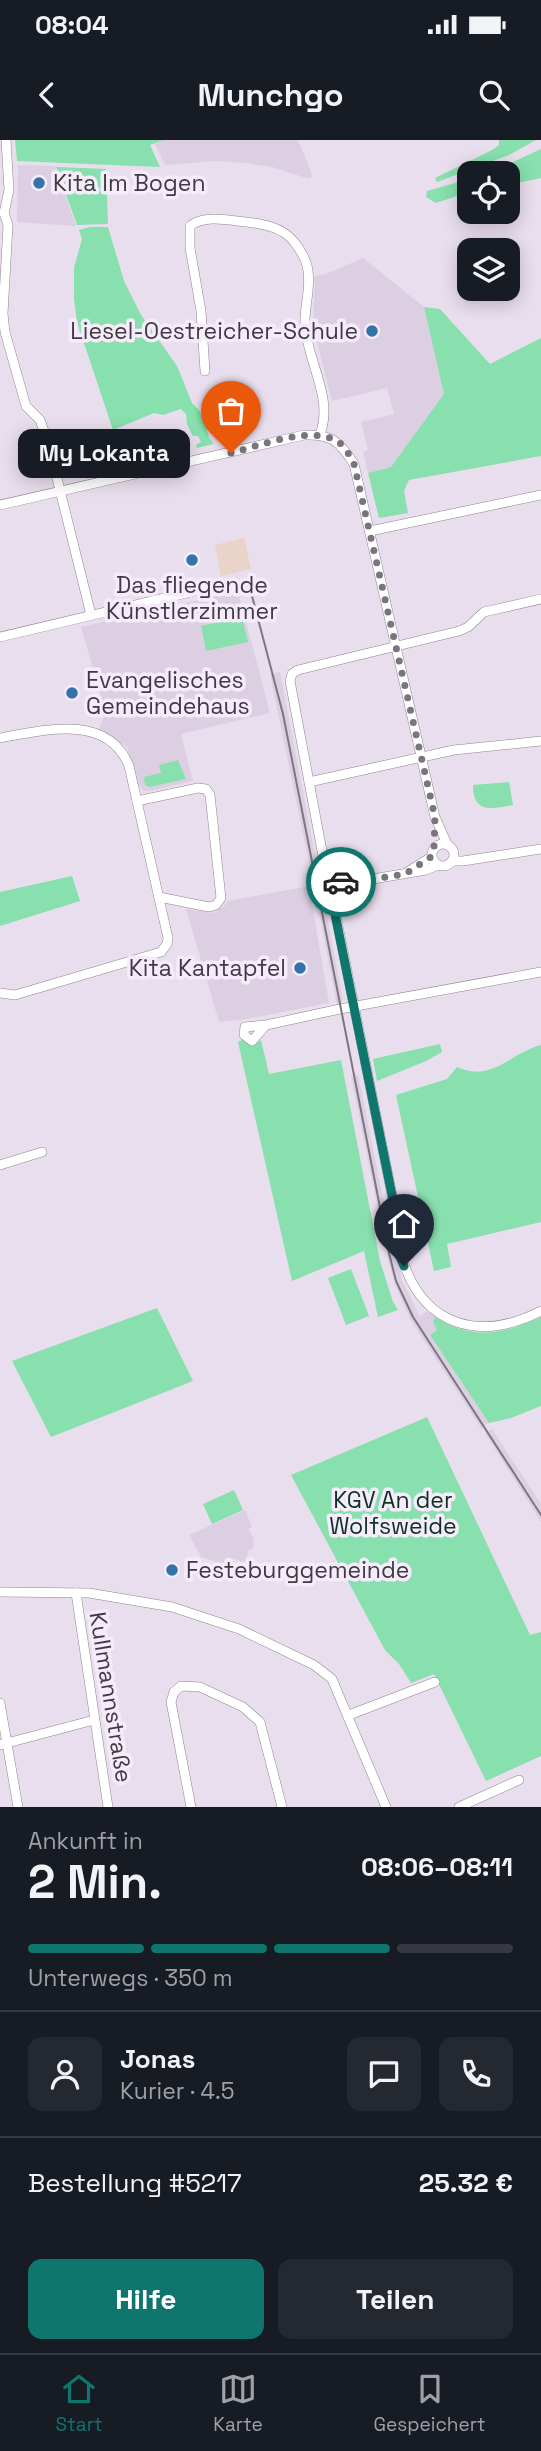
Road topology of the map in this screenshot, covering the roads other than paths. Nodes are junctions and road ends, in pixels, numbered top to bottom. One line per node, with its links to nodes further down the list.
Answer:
1 (6, 140): 2 (street)
2 (2, 213): 5 (street)
3 (205, 371): 4 (street)
4 (320, 434): 5 (street); 8 (street)
5 (61, 491): 7 (street); 11 (street)
6 (541, 495): 8 (street)
7 (0, 505)
8 (370, 531): 13 (street)
9 (220, 585): 11 (street)
10 (541, 599): 13 (street)
11 (90, 615): 12 (street)
12 (0, 637)
13 (396, 648): 16 (street); 17 (street)
14 (0, 738): 18 (street)
15 (541, 741): 16 (street)
16 (421, 757): 17 (street); 19 (street)
17 (309, 782): 26 (street)
18 (137, 801): 27 (street); 27 (street)
19 (435, 817): 21 (street); 22 (street)
20 (541, 849): 22 (street)
21 (433, 852): 22 (street); 23 (street); 24 (street)
22 (451, 852): 23 (street)
23 (438, 865): 24 (street)
24 (405, 874): 25 (street)
25 (355, 882): 26 (street); 28 (street)
26 (333, 888): 28 (street)
27 (159, 897): 30 (street)
28 (334, 905): 31 (street)
29 (541, 972): 31 (street)
30 (0, 993)
31 (353, 1006): 32 (street); 35 (street)
32 (267, 1025)
33 (42, 1152): 34 (street)
34 (0, 1165)
35 (541, 1311)
36 (0, 1592): 37 (street)
37 (76, 1592): 40 (street); 41 (street, Kullmannstraße)
38 (435, 1682): 40 (street)
39 (0, 1703): 42 (street)
40 (349, 1715): 48 (street)
41 (94, 1720): 42 (street); 45 (street, Kullmannstraße)
42 (3, 1744): 44 (street)
43 (519, 1780): 49 (street)
44 (18, 1807)
45 (108, 1807)
46 (191, 1807): 47 (street)
47 (282, 1807)
48 (386, 1807)
49 (459, 1807)

